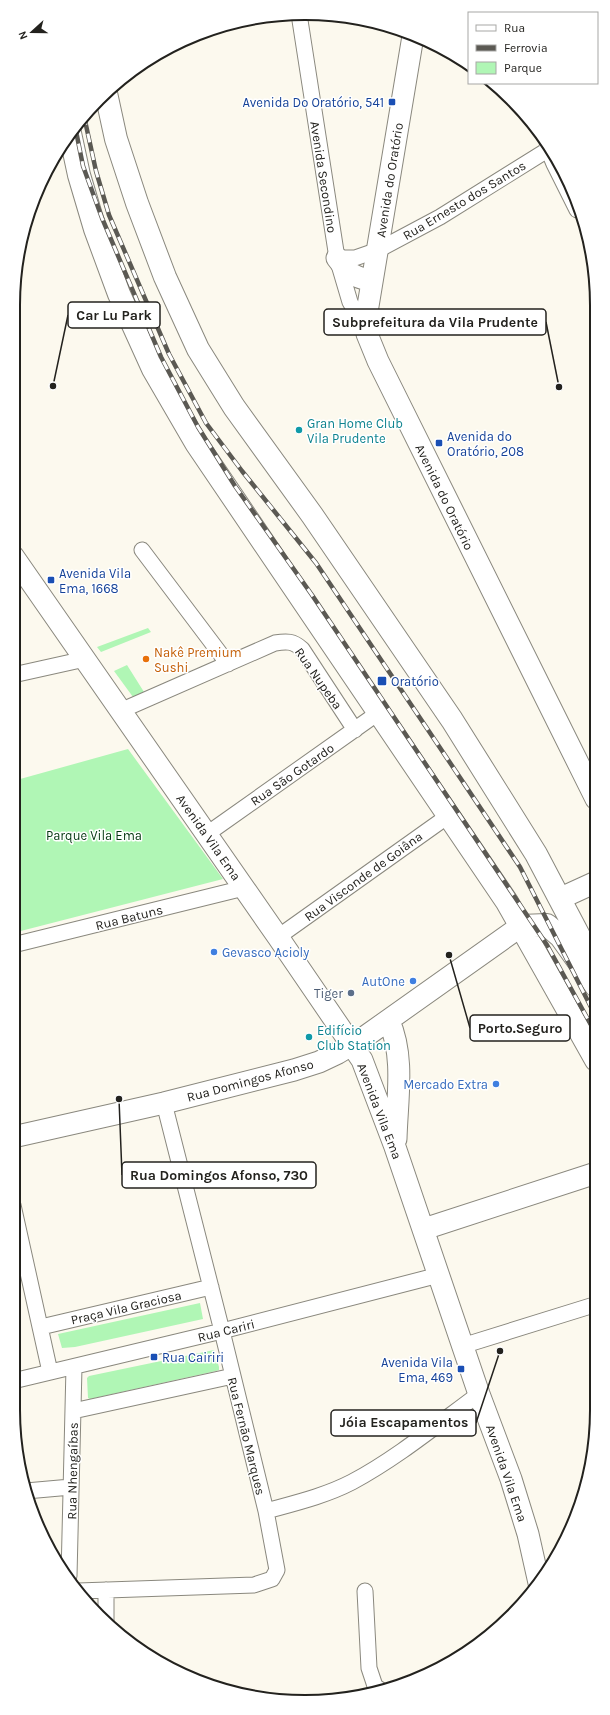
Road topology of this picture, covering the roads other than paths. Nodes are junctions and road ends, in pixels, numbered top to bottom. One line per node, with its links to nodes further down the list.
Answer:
1 (300, 20): 7 (street, Avenida Secondino)
2 (412, 41): 6 (main road, Avenida do Oratório)
3 (107, 99): 23 (main road)
4 (72, 142): 16 (main road)
5 (545, 151): 6 (street, Rua Ernesto dos Santos)
6 (378, 250): 7 (street, Rua Ernesto dos Santos); 8 (main road, Avenida do Oratório)
7 (337, 258): 8 (main road); 9 (street, Avenida Secondino)
8 (372, 282): 9 (main road, Avenida do Oratório)
9 (367, 334): 18 (main road, Avenida do Oratório)
10 (142, 550): 13 (street)
11 (20, 566): 12 (main road, Avenida Vila Ema)
12 (84, 659): 14 (street); 15 (main road, Avenida Vila Ema)
13 (228, 664): 15 (street, Rua Nupeba); 17 (street, Rua Nupeba)
14 (20, 673)
15 (120, 711): 20 (main road, Avenida Vila Ema)
16 (378, 713): 17 (street, Rua São Gotardo); 19 (main road)
17 (355, 730): 20 (street, Rua São Gotardo)
18 (590, 787)
19 (448, 816): 24 (main road); 25 (street, Rua Visconde de Goiâna)
20 (207, 834): 22 (main road, Avenida Vila Ema)
21 (590, 885): 23 (main road)
22 (244, 888): 25 (main road, Avenida Vila Ema); 26 (street, Rua Batuns)
23 (561, 898): 27 (main road)
24 (522, 926): 28 (main road); 29 (main road, Rua Domingos Afonso); 31 (main road)
25 (278, 937): 30 (main road, Avenida Vila Ema)
26 (20, 943)
27 (590, 956)
28 (590, 977)
29 (389, 1020): 30 (main road, Rua Domingos Afonso); 34 (main road)
30 (352, 1045): 32 (main road, Rua Domingos Afonso); 34 (main road, Avenida Vila Ema)
31 (590, 1049)
32 (164, 1103): 33 (main road, Rua Domingos Afonso); 39 (street, Rua Fernão Marques)
33 (20, 1134)
34 (395, 1148): 36 (main road, Avenida Vila Ema)
35 (590, 1176): 36 (main road)
36 (424, 1229): 38 (main road, Avenida Vila Ema)
37 (20, 1235): 41 (street)
38 (439, 1275): 42 (street, Rua Cariri); 43 (main road, Avenida Vila Ema)
39 (211, 1287): 41 (street, Praça Vila Graciosa); 42 (street, Rua Fernão Marques)
40 (590, 1306): 43 (street)
41 (41, 1326): 45 (street)
42 (222, 1332): 44 (street, Rua Cariri); 46 (street, Rua Fernão Marques)
43 (462, 1346): 48 (main road, Avenida Vila Ema)
44 (74, 1367): 45 (street, Rua Cariri); 49 (street, Rua Nhengaíbas)
45 (50, 1372): 47 (street, Rua Cariri)
46 (233, 1376): 49 (street); 52 (street, Rua Fernão Marques)
47 (20, 1379)
48 (479, 1394): 52 (street); 54 (main road, Avenida Vila Ema)
49 (73, 1411): 50 (street, Rua Nhengaíbas)
50 (71, 1487): 51 (street); 53 (street, Rua Nhengaíbas)
51 (32, 1490)
52 (266, 1511): 55 (street, Rua Fernão Marques)
53 (69, 1570)
54 (537, 1575)
55 (106, 1590): 56 (street, Rua Fernão Marques); 58 (street)
56 (85, 1591)
57 (365, 1591): 59 (street)
58 (106, 1615)
59 (375, 1686)

